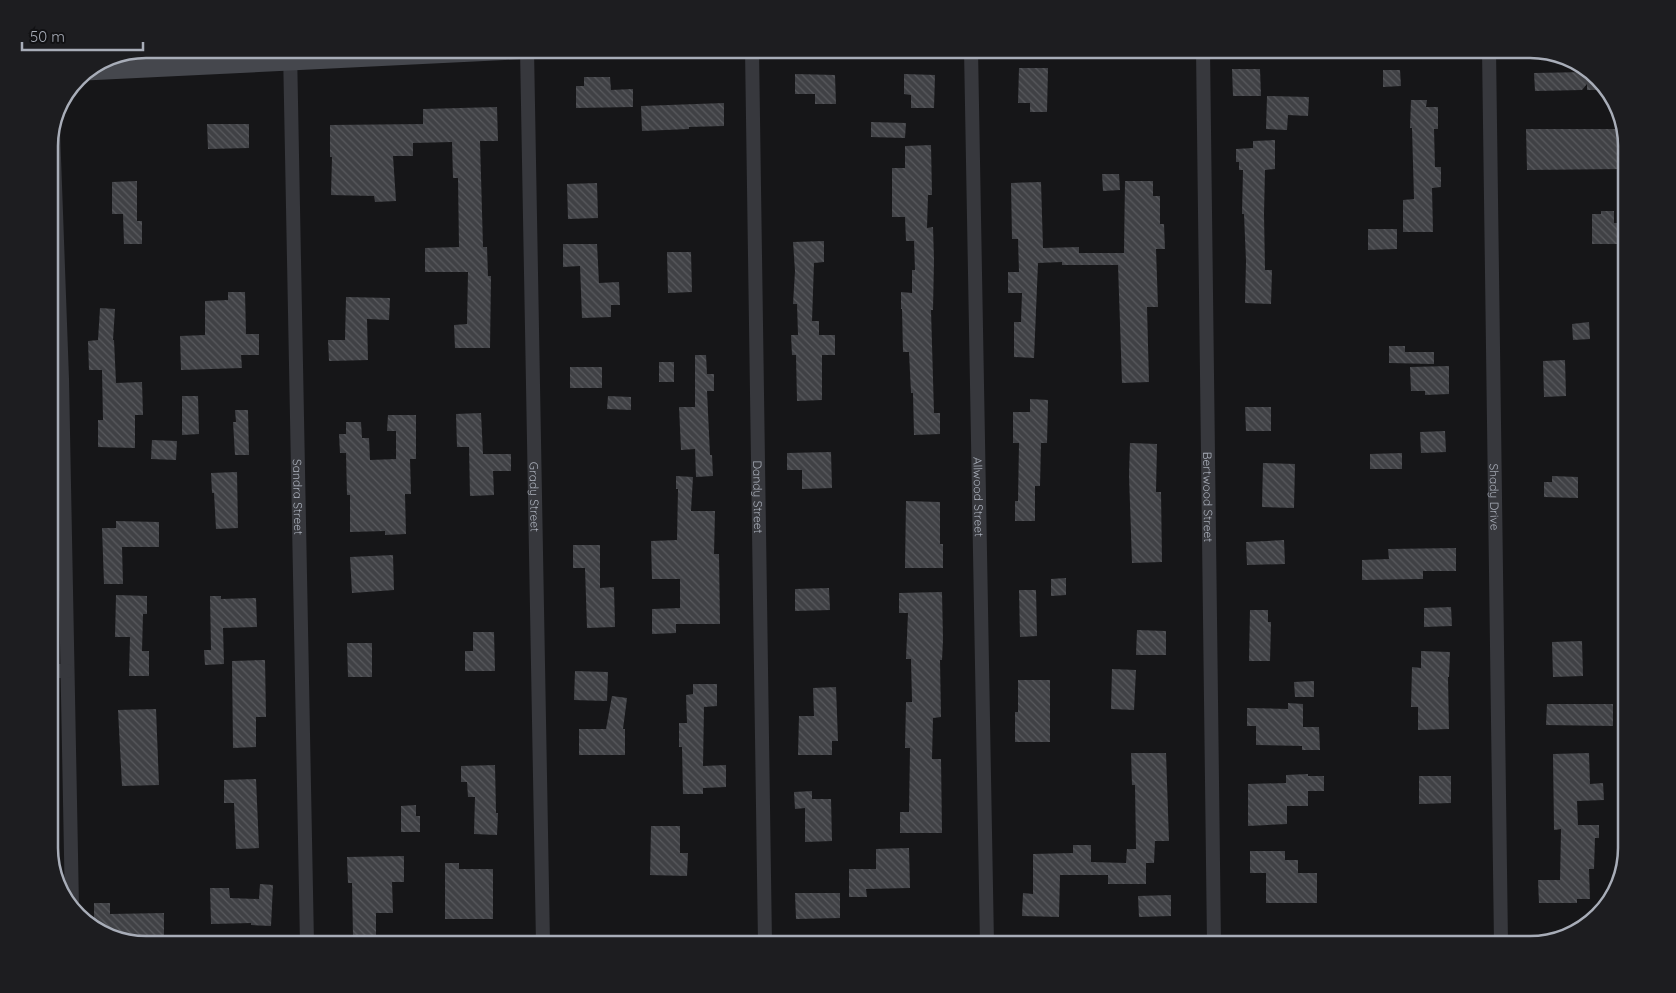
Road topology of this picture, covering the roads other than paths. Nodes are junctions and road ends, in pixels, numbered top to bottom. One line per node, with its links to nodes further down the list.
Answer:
1 (252, 58): 8 (main road)
2 (290, 58): 13 (street, Sandra Street)
3 (527, 58): 14 (street, Grady Street)
4 (752, 58): 15 (street, Dandy Street)
5 (971, 58): 16 (street, Allwood Street)
6 (1203, 58): 17 (street, Bertwood Street)
7 (1489, 58): 18 (street, Shady Drive)
8 (101, 70)
9 (58, 268): 11 (street)
10 (58, 671): 11 (street)
11 (67, 671): 12 (street)
12 (72, 896)
13 (307, 936)
14 (544, 936)
15 (766, 936)
16 (987, 936)
17 (1214, 936)
18 (1502, 936)

